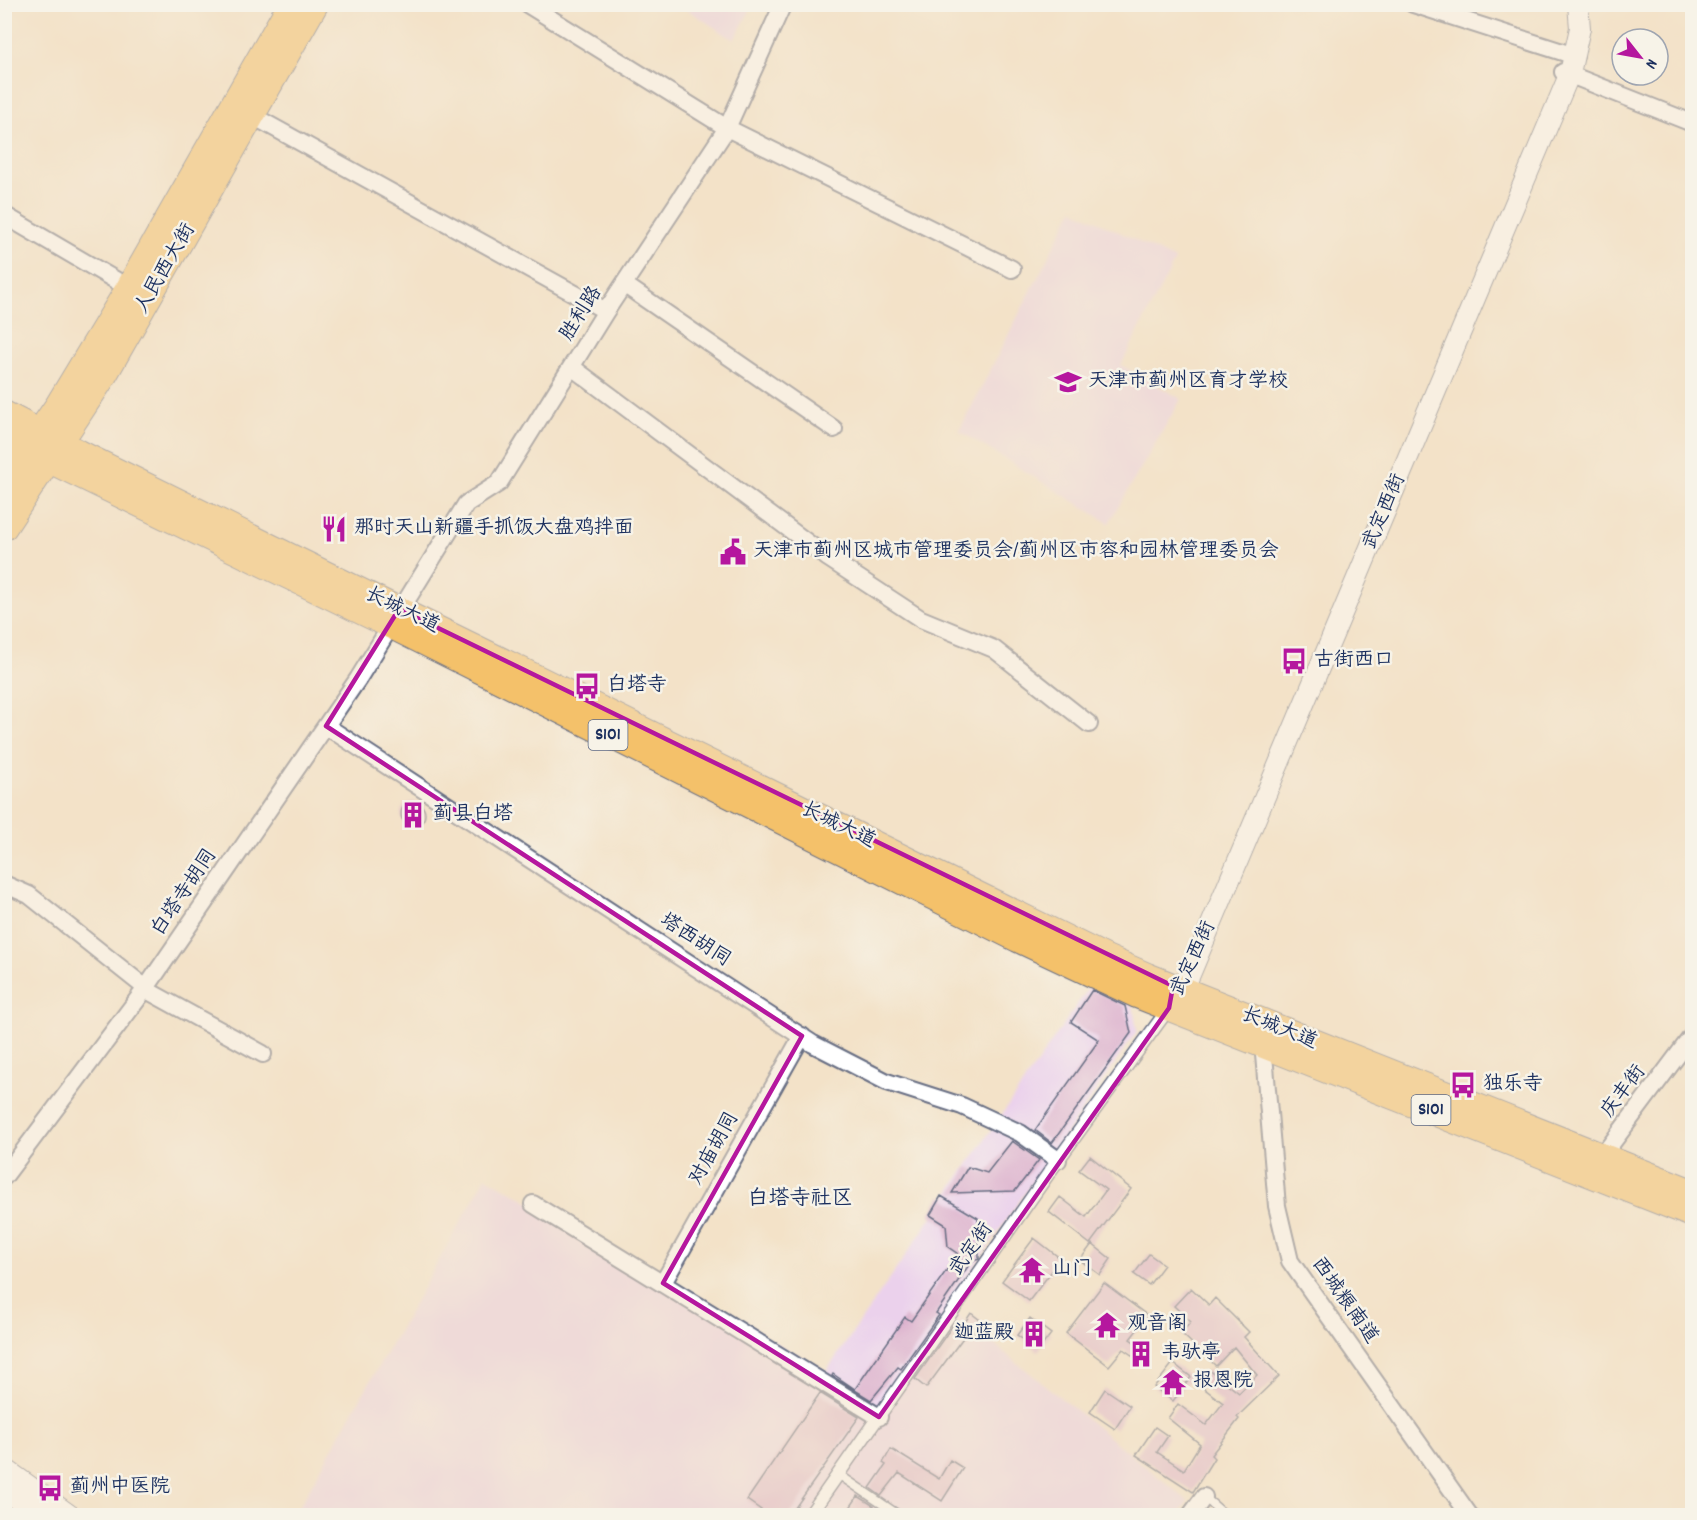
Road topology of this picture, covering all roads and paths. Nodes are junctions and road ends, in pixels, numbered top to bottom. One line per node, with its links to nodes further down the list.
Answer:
1 (291, 4): 15 (main road, 人民西大街)
2 (315, 4): 9 (main road, 人民西大街)
3 (527, 4): 11 (street)
4 (783, 4): 11 (street, 胜利路)
5 (1413, 4): 8 (street)
6 (1569, 4): 8 (street, 武定西街)
7 (1578, 4): 8 (street, 武定西街)
8 (1569, 63): 10 (street); 29 (street, 武定西街)
9 (253, 116): 16 (street); 21 (main road, 人民西大街)
10 (1692, 123)
11 (727, 128): 13 (street); 14 (street, 胜利路)
12 (4, 215): 15 (street)
13 (1012, 269)
14 (625, 285): 16 (street, 胜利路); 19 (street)
15 (129, 288): 21 (main road, 人民西大街)
16 (606, 311): 17 (street, 胜利路)
17 (573, 368): 24 (street, 胜利路); 25 (street)
18 (4, 414): 21 (main road, 长城大道 / S101)
19 (834, 429)
20 (4, 438): 21 (main road, 长城大道 / S101)
21 (44, 446): 22 (main road, 人民西大街); 23 (main road, 人民西大街); 24 (main road, 长城大道 / S101)
22 (4, 485)
23 (4, 526)
24 (395, 617): 26 (street, 白塔寺胡同); 29 (main road, 长城大道 / S101)
25 (1089, 724)
26 (326, 726): 28 (street, 白塔寺胡同); 30 (street, 塔西胡同)
27 (4, 884): 28 (street)
28 (146, 988): 33 (street); 36 (street, 白塔寺胡同)
29 (1175, 995): 32 (main road, 长城大道 / S101); 34 (street, 武定街); 35 (main road, 长城大道 / S101)
30 (802, 1036): 34 (street, 塔西胡同); 40 (street, 对庙胡同)
31 (1692, 1036): 35 (street, 庆丰街)
32 (1263, 1043): 35 (main road, 长城大道 / S101); 52 (street, 西城粮南道)
33 (263, 1054)
34 (1058, 1160): 41 (street, 武定街)
35 (1596, 1166): 37 (main road, 长城大道 / S101); 39 (main road, 长城大道 / S101)
36 (4, 1177)
37 (1692, 1192)
38 (533, 1204): 40 (street)
39 (1692, 1214)
40 (663, 1283): 41 (street)
41 (879, 1417): 43 (street, 武定街)
42 (4, 1468): 47 (street)
43 (838, 1474): 48 (street, 武定街); 49 (lane)
44 (4, 1490): 46 (street)
45 (1204, 1497): 50 (street); 51 (lane)
46 (39, 1515)
47 (71, 1515)
48 (809, 1515)
49 (900, 1515)
50 (1190, 1515)
51 (1226, 1515)
52 (1470, 1515)

